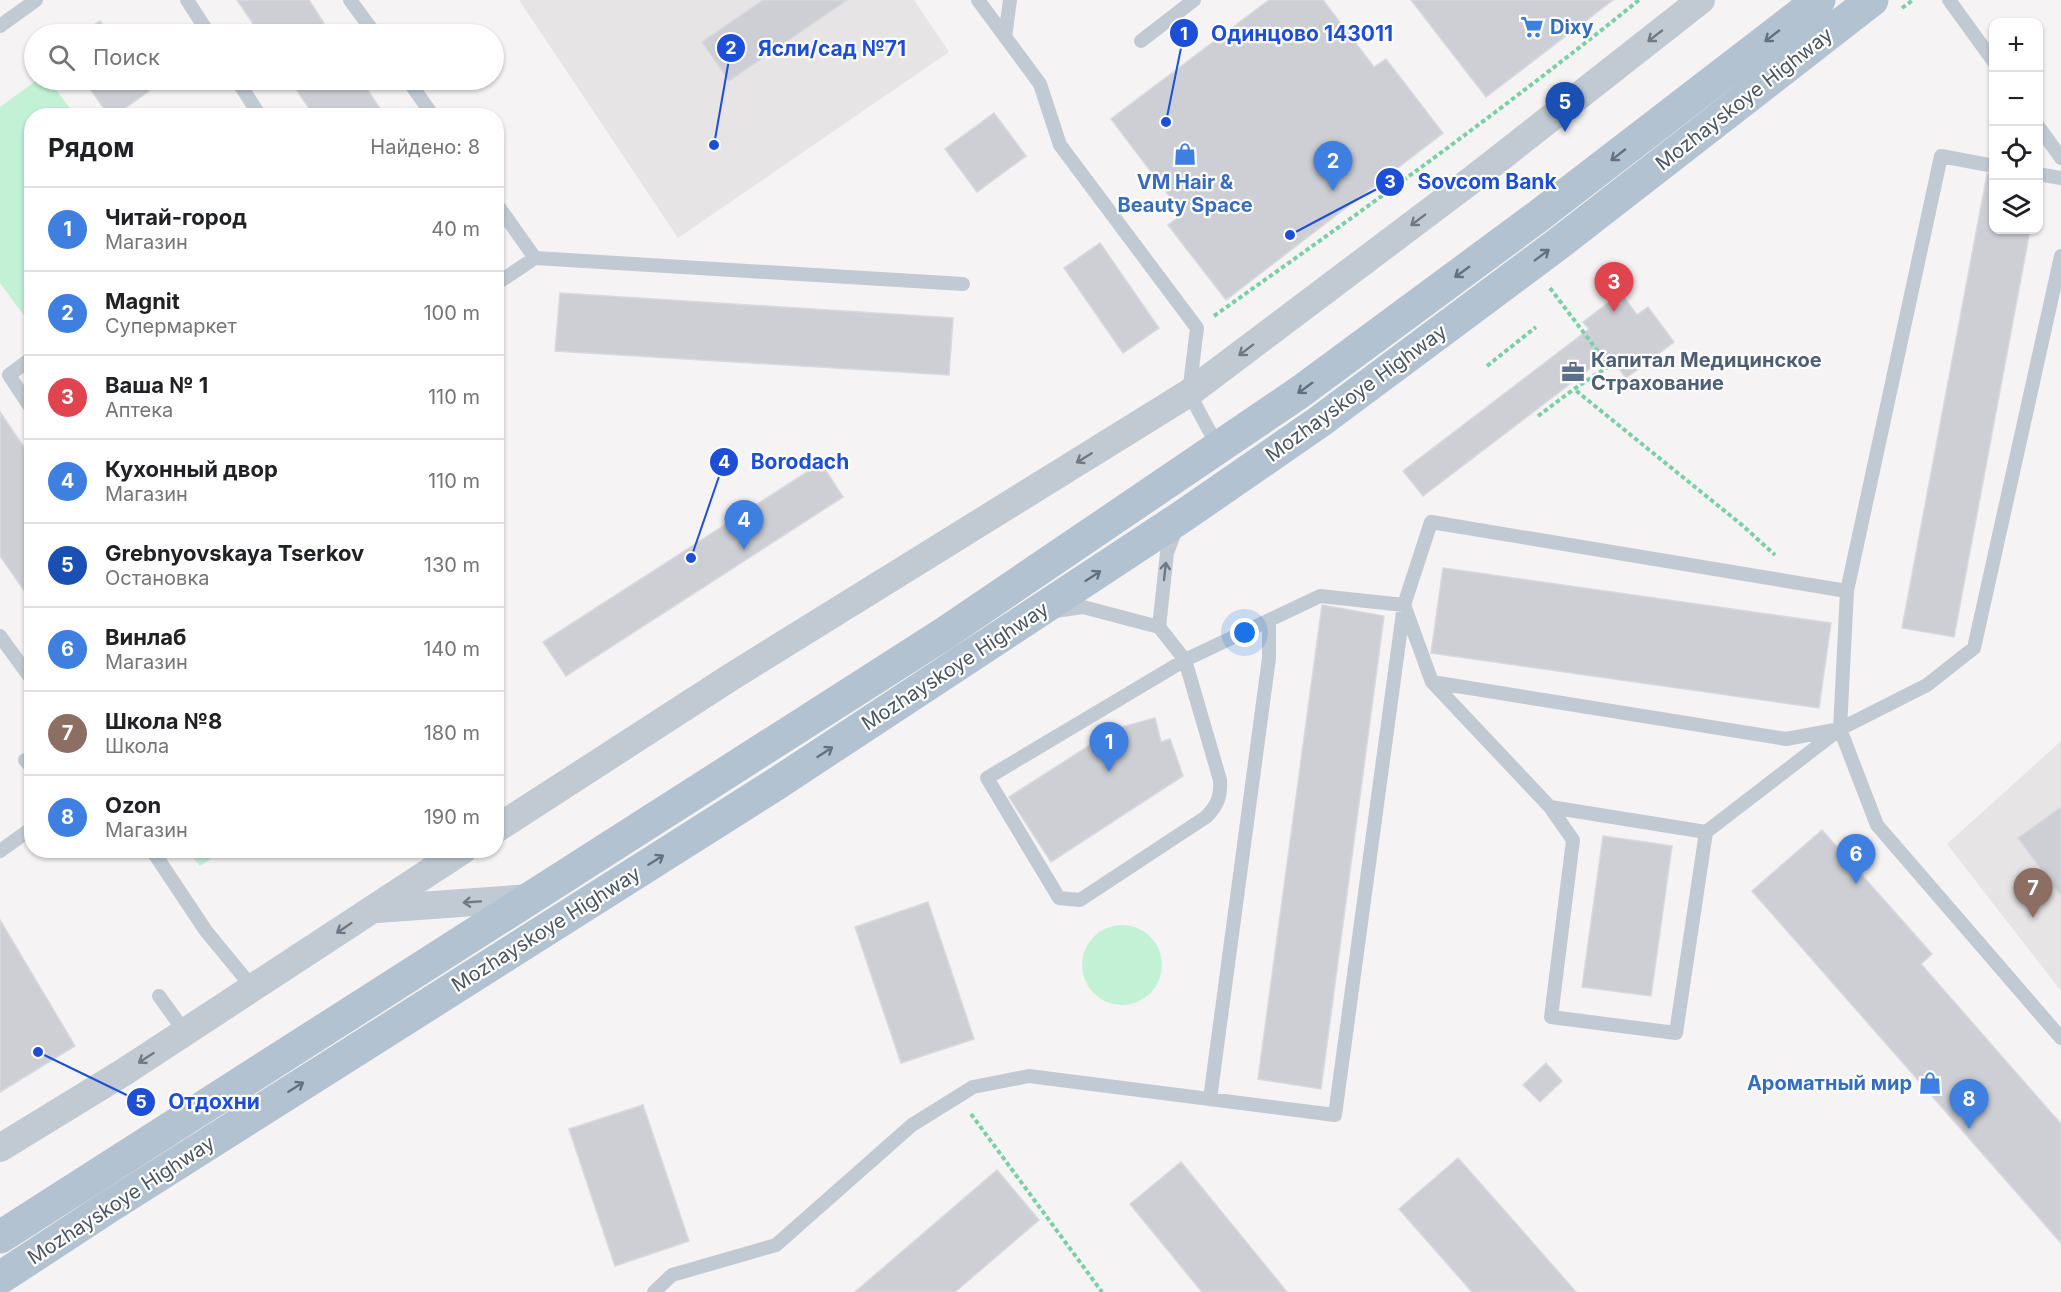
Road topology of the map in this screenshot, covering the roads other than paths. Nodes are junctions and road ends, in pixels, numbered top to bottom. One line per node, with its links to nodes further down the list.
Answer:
1 (36, 0): 13 (lane)
2 (187, 0): 11 (lane)
3 (350, 0): 12 (lane)
4 (978, 0): 14 (lane)
5 (1010, 0): 14 (lane)
6 (1194, 0): 15 (lane)
7 (1701, 0): 33 (street, one-way to 33)
8 (1819, 0): 35 (main road, Mozhayskoye Highway, one-way to 35)
9 (1872, 0): 36 (main road, Mozhayskoye Highway, one-way to 9)
10 (1949, 0): 16 (lane)
11 (203, 24)
12 (368, 24)
13 (0, 26)
14 (1005, 37): 33 (lane)
15 (1141, 40)
16 (1989, 55)
17 (243, 90): 19 (lane)
18 (415, 90): 20 (lane)
19 (255, 108)
20 (427, 108)
21 (2043, 133): 22 (lane)
22 (2061, 158)
23 (1989, 165): 37 (lane)
24 (2043, 175): 25 (lane)
25 (2061, 178)
26 (504, 214): 28 (lane)
27 (2061, 256): 46 (lane)
28 (536, 258): 29 (lane); 30 (lane)
29 (504, 279)
30 (963, 284)
31 (24, 361): 32 (lane)
32 (4, 370): 34 (lane)
33 (1189, 393): 35 (lane); 48 (street, one-way to 48)
34 (24, 399)
35 (1218, 447): 54 (main road, Mozhayskoye Highway)
36 (1180, 518): 39 (main road, Mozhayskoye Highway, one-way to 36); 41 (lane, one-way to 36)
37 (1847, 591): 38 (lane); 46 (lane)
38 (1404, 605): 40 (lane); 45 (lane); 60 (lane)
39 (1036, 613): 41 (lane); 63 (main road, Mozhayskoye Highway, one-way to 39)
40 (1269, 620): 43 (lane); 60 (lane)
41 (1159, 627): 43 (lane)
42 (0, 636): 44 (lane)
43 (1185, 660): 43 (lane)
44 (24, 669)
45 (1432, 682): 46 (lane); 47 (lane)
46 (1840, 729): 49 (lane); 59 (lane)
47 (1550, 807): 49 (lane); 49 (lane)
48 (504, 824)
49 (1706, 832)
50 (24, 834): 51 (lane)
51 (0, 851)
52 (157, 858): 56 (lane)
53 (451, 858): 55 (street)
54 (531, 898): 55 (street, one-way to 55); 62 (main road, Mozhayskoye Highway)
55 (373, 909): 56 (street, one-way to 56)
56 (253, 988): 58 (street)
57 (159, 996): 58 (lane)
58 (185, 1032): 61 (street, one-way to 61)
59 (2061, 1038)
60 (1210, 1099): 64 (lane)
61 (0, 1148)
62 (0, 1237)
63 (0, 1278)
64 (654, 1292)

